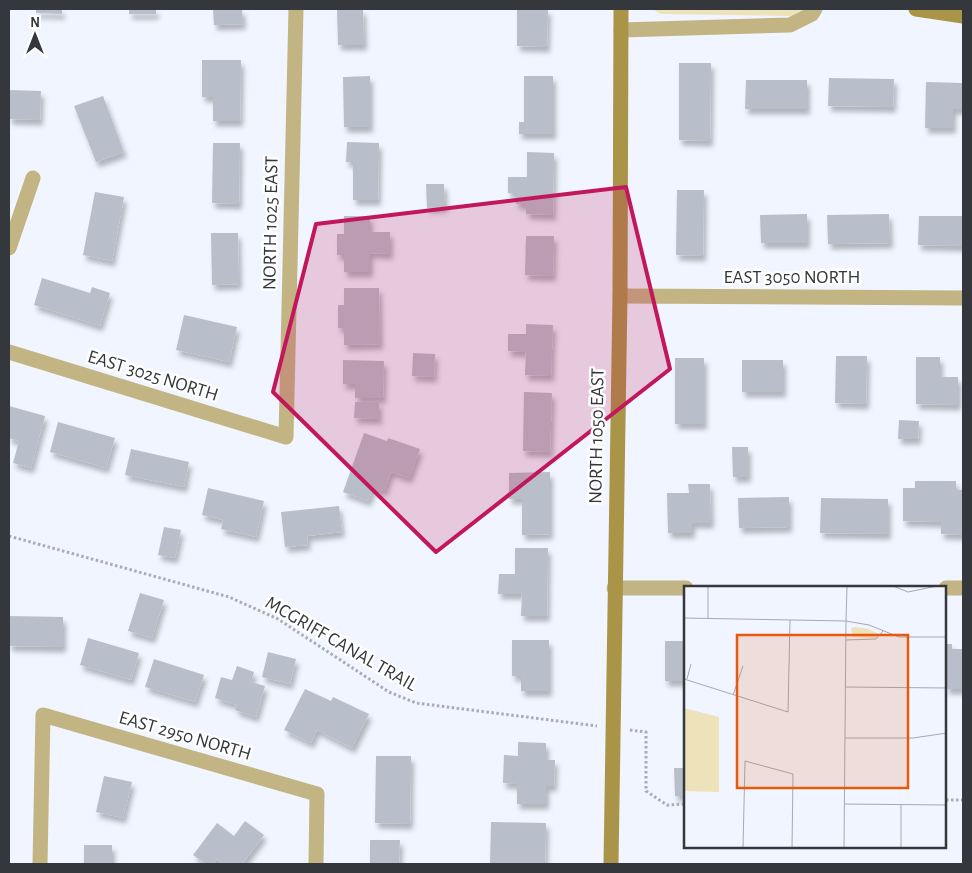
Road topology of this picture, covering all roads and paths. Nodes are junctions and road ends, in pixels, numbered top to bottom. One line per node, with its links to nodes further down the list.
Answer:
1 (296, 9): 12 (street, NORTH 1025 EAST)
2 (621, 9): 6 (main road, NORTH 1050 EAST)
3 (816, 9): 6 (street)
4 (916, 9): 5 (main road)
5 (963, 16)
6 (621, 30): 9 (main road, NORTH 1050 EAST)
7 (33, 178): 8 (street)
8 (9, 248)
9 (620, 296): 10 (street, EAST 3050 NORTH); 14 (main road, NORTH 1050 EAST)
10 (963, 298)
11 (9, 352): 12 (street, EAST 3025 NORTH)
12 (286, 437)
13 (9, 536): 18 (path, MCGRIFF CANAL TRAIL)
14 (614, 588): 15 (street); 25 (main road, NORTH 1050 EAST)
15 (684, 588)
16 (947, 588): 17 (street)
17 (963, 588)
18 (579, 723)
19 (646, 732): 22 (path)
20 (947, 800): 21 (path)
21 (963, 800)
22 (684, 804)
23 (40, 864): 24 (street, EAST 2950 NORTH)
24 (316, 864)
25 (610, 864)

